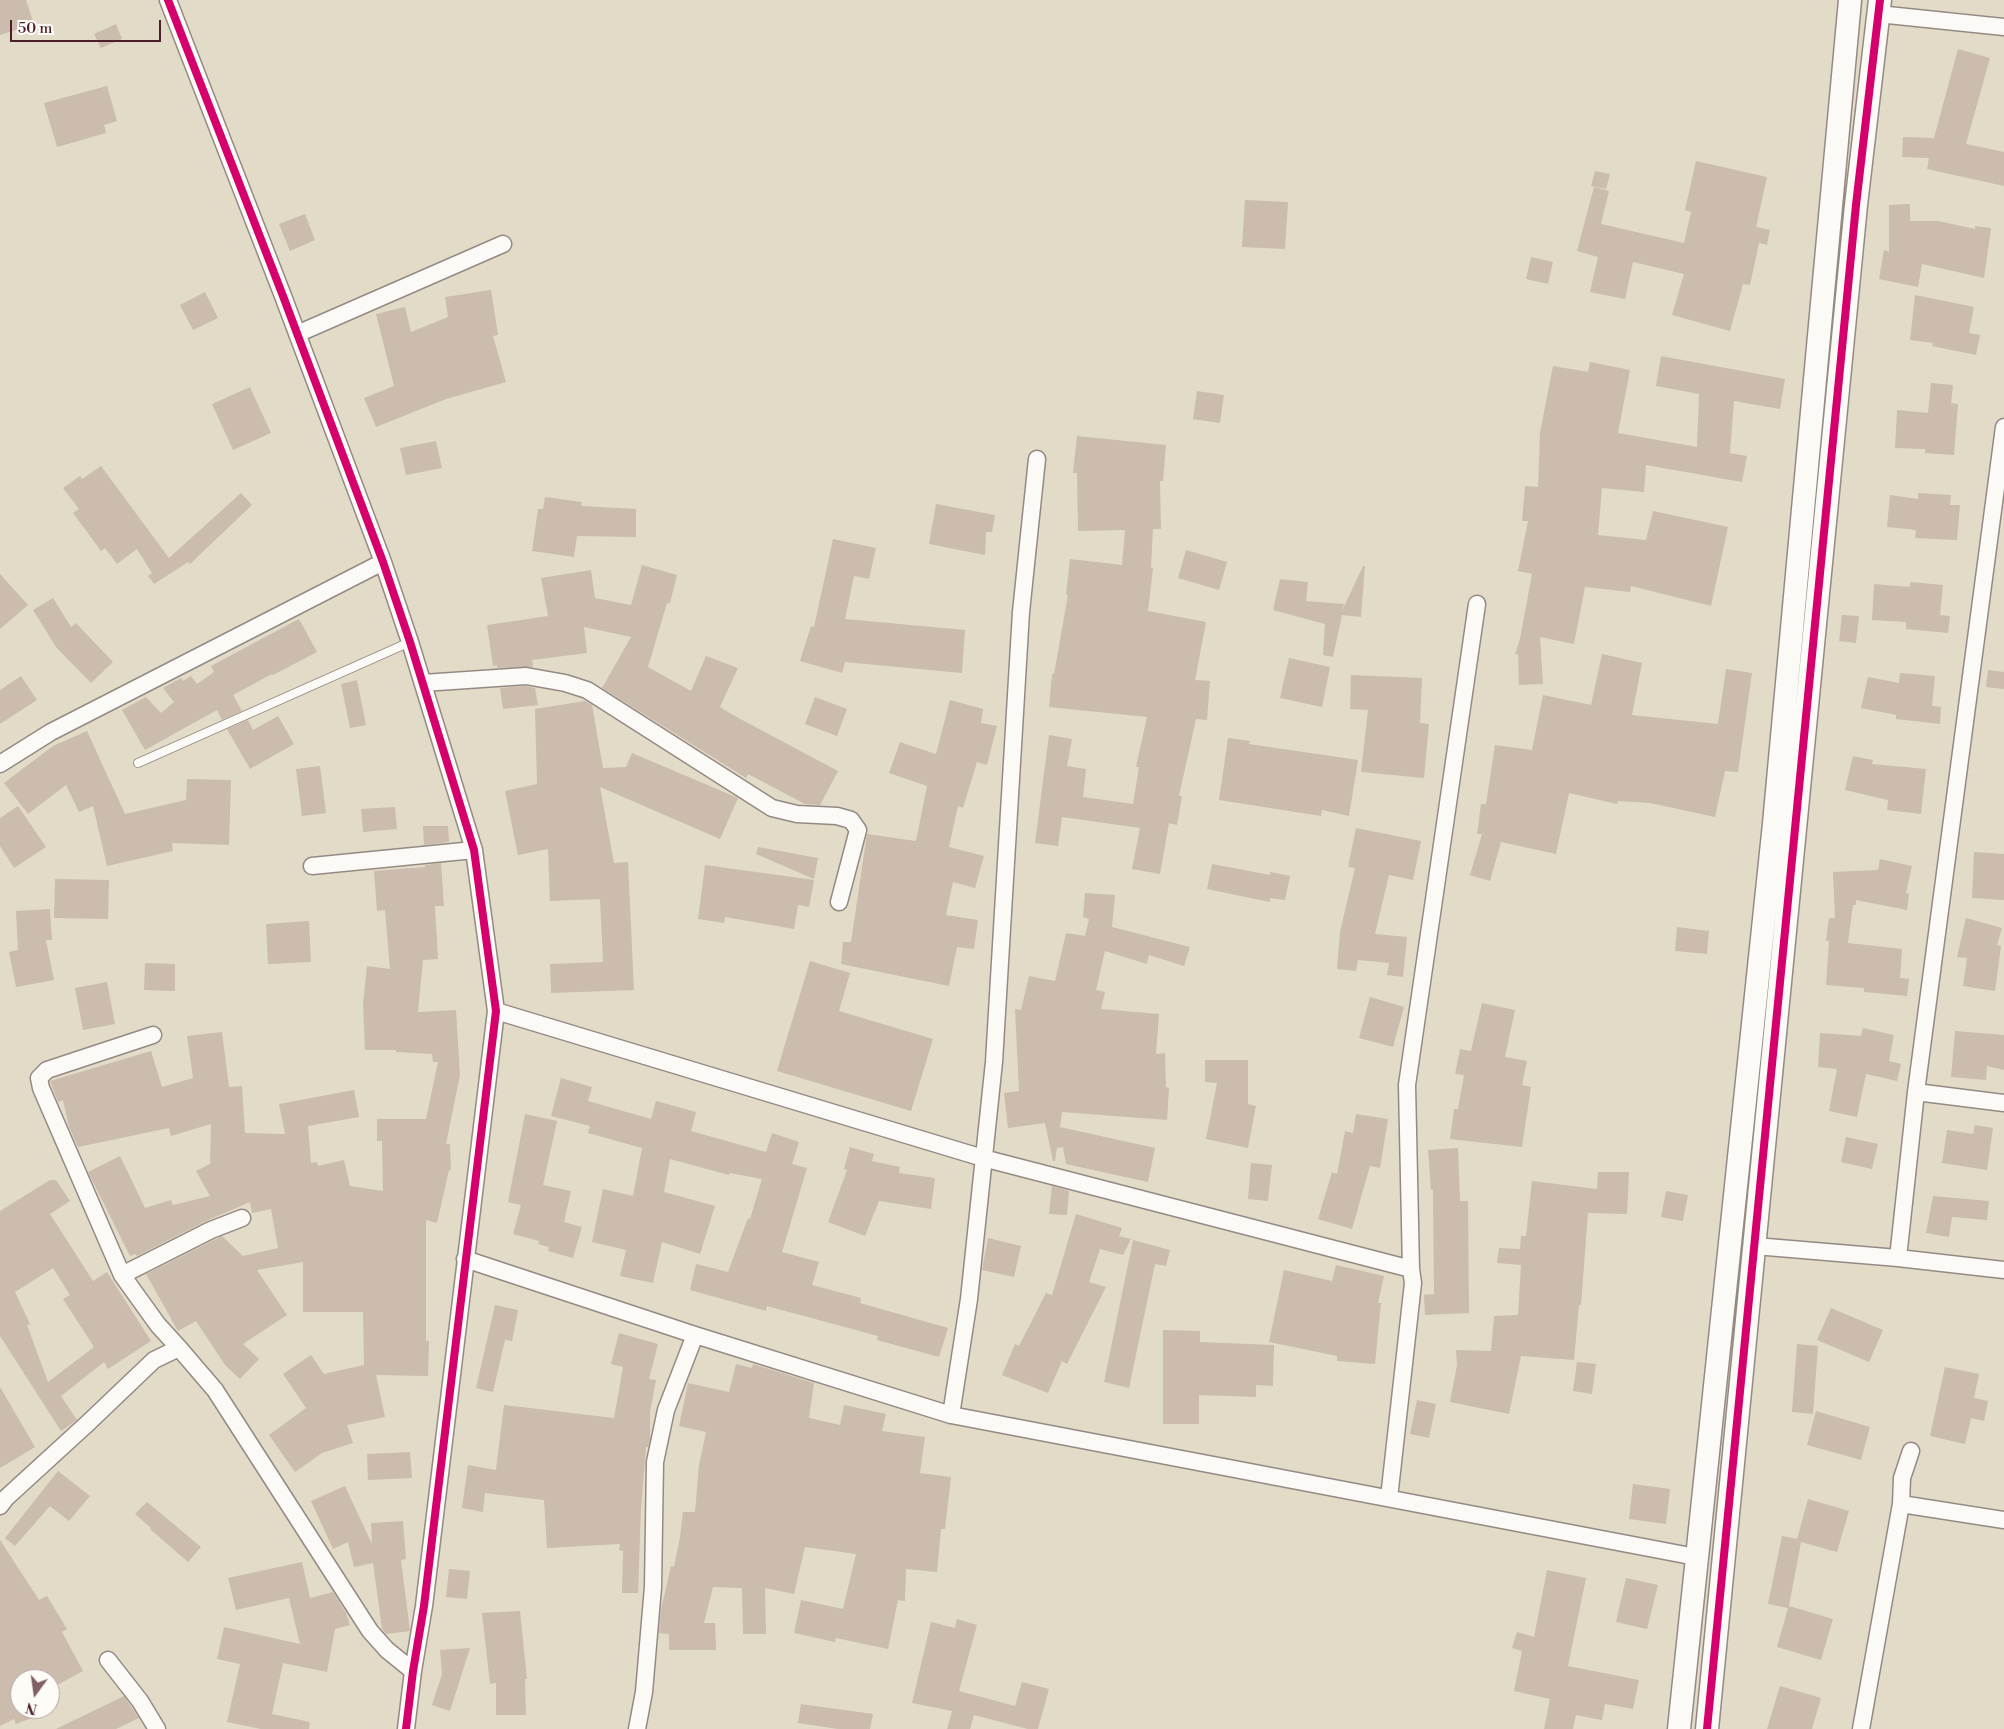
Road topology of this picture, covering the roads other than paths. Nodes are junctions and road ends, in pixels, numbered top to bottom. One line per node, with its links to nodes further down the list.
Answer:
1 (168, 0): 6 (street)
2 (1850, 0): 38 (street)
3 (1879, 7): 4 (street); 24 (street)
4 (2004, 27)
5 (503, 244): 6 (street)
6 (297, 334): 9 (street)
7 (2004, 427): 20 (street)
8 (1037, 459): 22 (street)
9 (383, 562): 11 (street); 14 (street)
10 (1477, 604): 27 (street)
11 (410, 642): 12 (street); 13 (lane)
12 (423, 683): 15 (street); 17 (street)
13 (138, 762)
14 (0, 764)
15 (474, 850): 16 (street); 18 (street)
16 (312, 866)
17 (839, 902)
18 (496, 1011): 22 (street); 26 (street)
19 (153, 1035): 29 (street)
20 (1916, 1092): 21 (street); 25 (street)
21 (2004, 1103)
22 (983, 1158): 27 (street); 32 (street)
23 (242, 1218): 29 (street)
24 (1755, 1246): 25 (street); 45 (street)
25 (1898, 1258): 28 (street)
26 (464, 1259): 30 (street); 40 (street)
27 (1411, 1269): 35 (street)
28 (2004, 1270)
29 (122, 1275): 31 (street)
30 (695, 1335): 32 (street); 43 (street)
31 (179, 1348): 34 (street); 40 (street)
32 (950, 1415): 35 (street)
33 (1911, 1451): 36 (street)
34 (2, 1497)
35 (1389, 1498): 38 (street)
36 (1901, 1504): 37 (street); 46 (street)
37 (2004, 1520)
38 (1696, 1557): 44 (street)
39 (108, 1660): 41 (street)
40 (413, 1671): 42 (street)
41 (157, 1729)
42 (406, 1729)
43 (637, 1729)
44 (1679, 1729)
45 (1707, 1729)
46 (1861, 1729)

